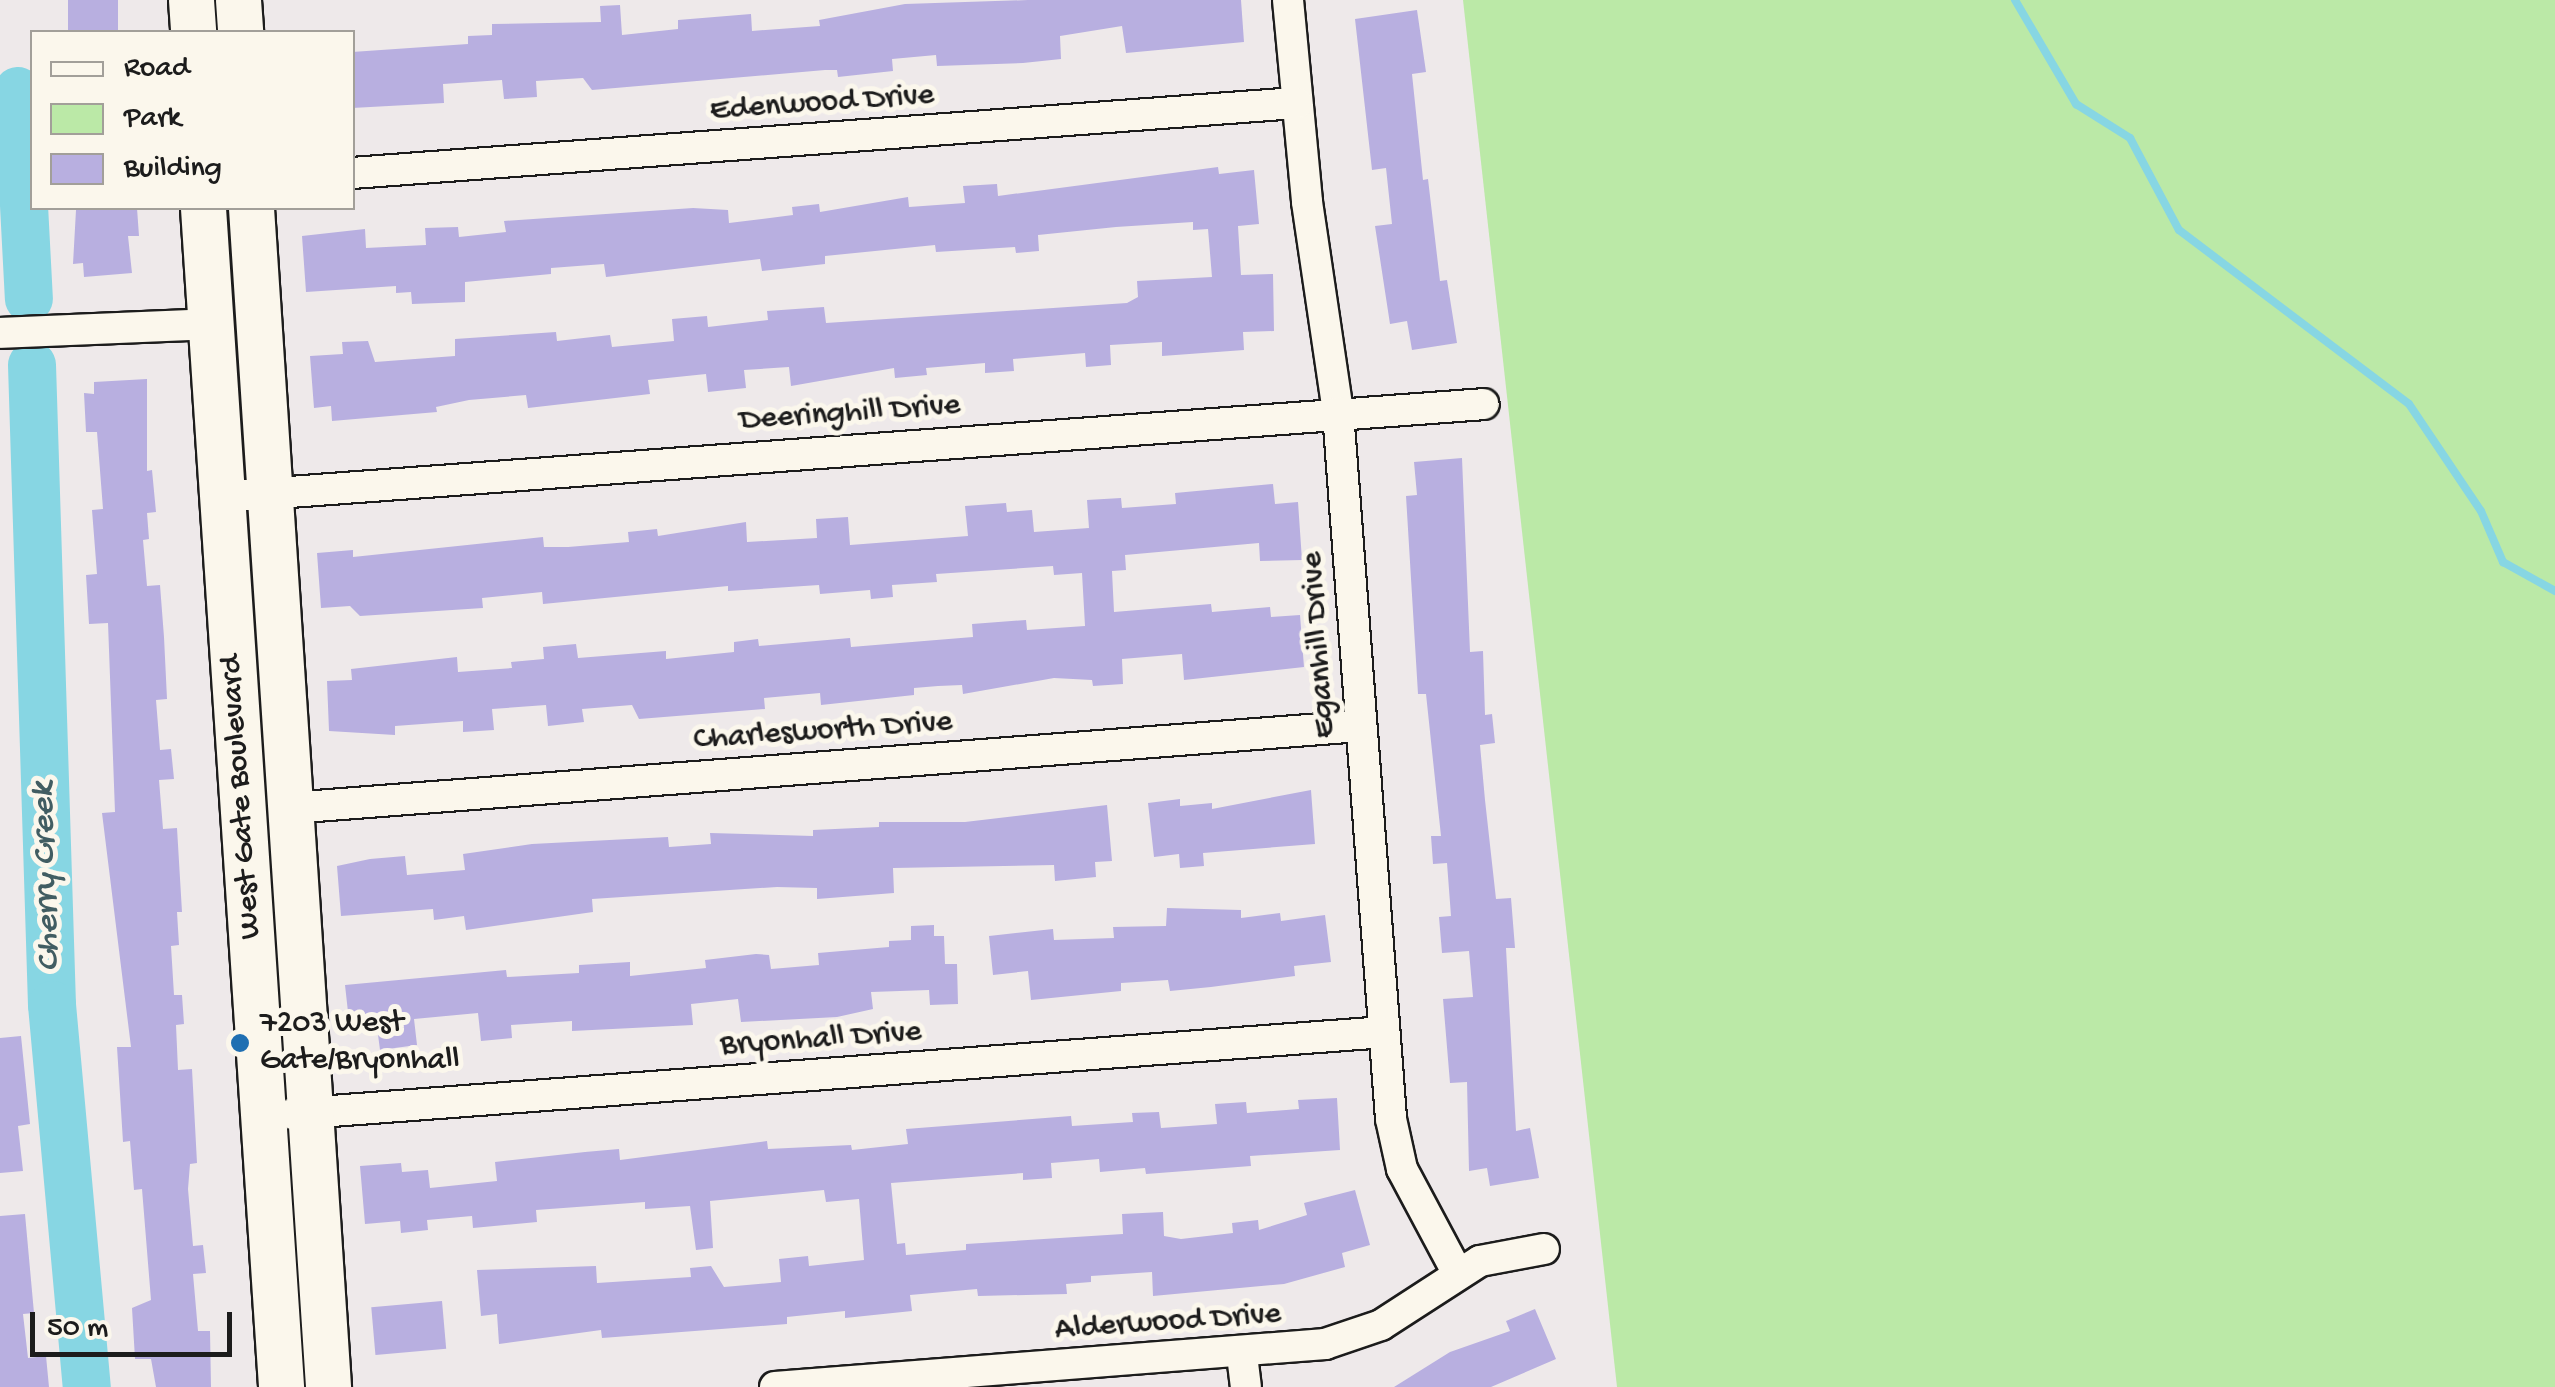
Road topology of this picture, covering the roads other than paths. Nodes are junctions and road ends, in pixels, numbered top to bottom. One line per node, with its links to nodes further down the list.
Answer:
1 (191, 0): 4 (main road)
2 (238, 0): 5 (main road)
3 (1288, 0): 6 (street, Eganhill Drive)
4 (193, 30)
5 (240, 30)
6 (1298, 104): 7 (street, Edenwood Drive); 13 (street, Eganhill Drive)
7 (355, 173)
8 (204, 210): 10 (main road, West Gate Boulevard)
9 (251, 210): 14 (main road, West Gate Boulevard)
10 (210, 324): 11 (street); 15 (main road, West Gate Boulevard)
11 (0, 333)
12 (1484, 404): 13 (street, Deeringhill Drive)
13 (1338, 412): 14 (street, Deeringhill Drive); 16 (street, Eganhill Drive)
14 (270, 494): 15 (street, Deeringhill Drive); 17 (main road, West Gate Boulevard)
15 (222, 498): 20 (main road, West Gate Boulevard)
16 (1361, 726): 17 (street, Charlesworth Drive); 18 (street, Eganhill Drive)
17 (290, 808): 19 (main road, West Gate Boulevard)
18 (1384, 1032): 19 (street, Bryonhall Drive); 22 (street, Eganhill Drive)
19 (309, 1113): 20 (street, Bryonhall Drive); 25 (main road, West Gate Boulevard)
20 (264, 1117): 24 (main road, West Gate Boulevard)
21 (1544, 1248): 22 (street, Alderwood Drive)
22 (1457, 1272): 23 (street, Alderwood Drive)
23 (1242, 1354): 26 (street, Alderwood Drive); 27 (street)
24 (281, 1387)
25 (328, 1387)
26 (774, 1387)
27 (1246, 1387)

